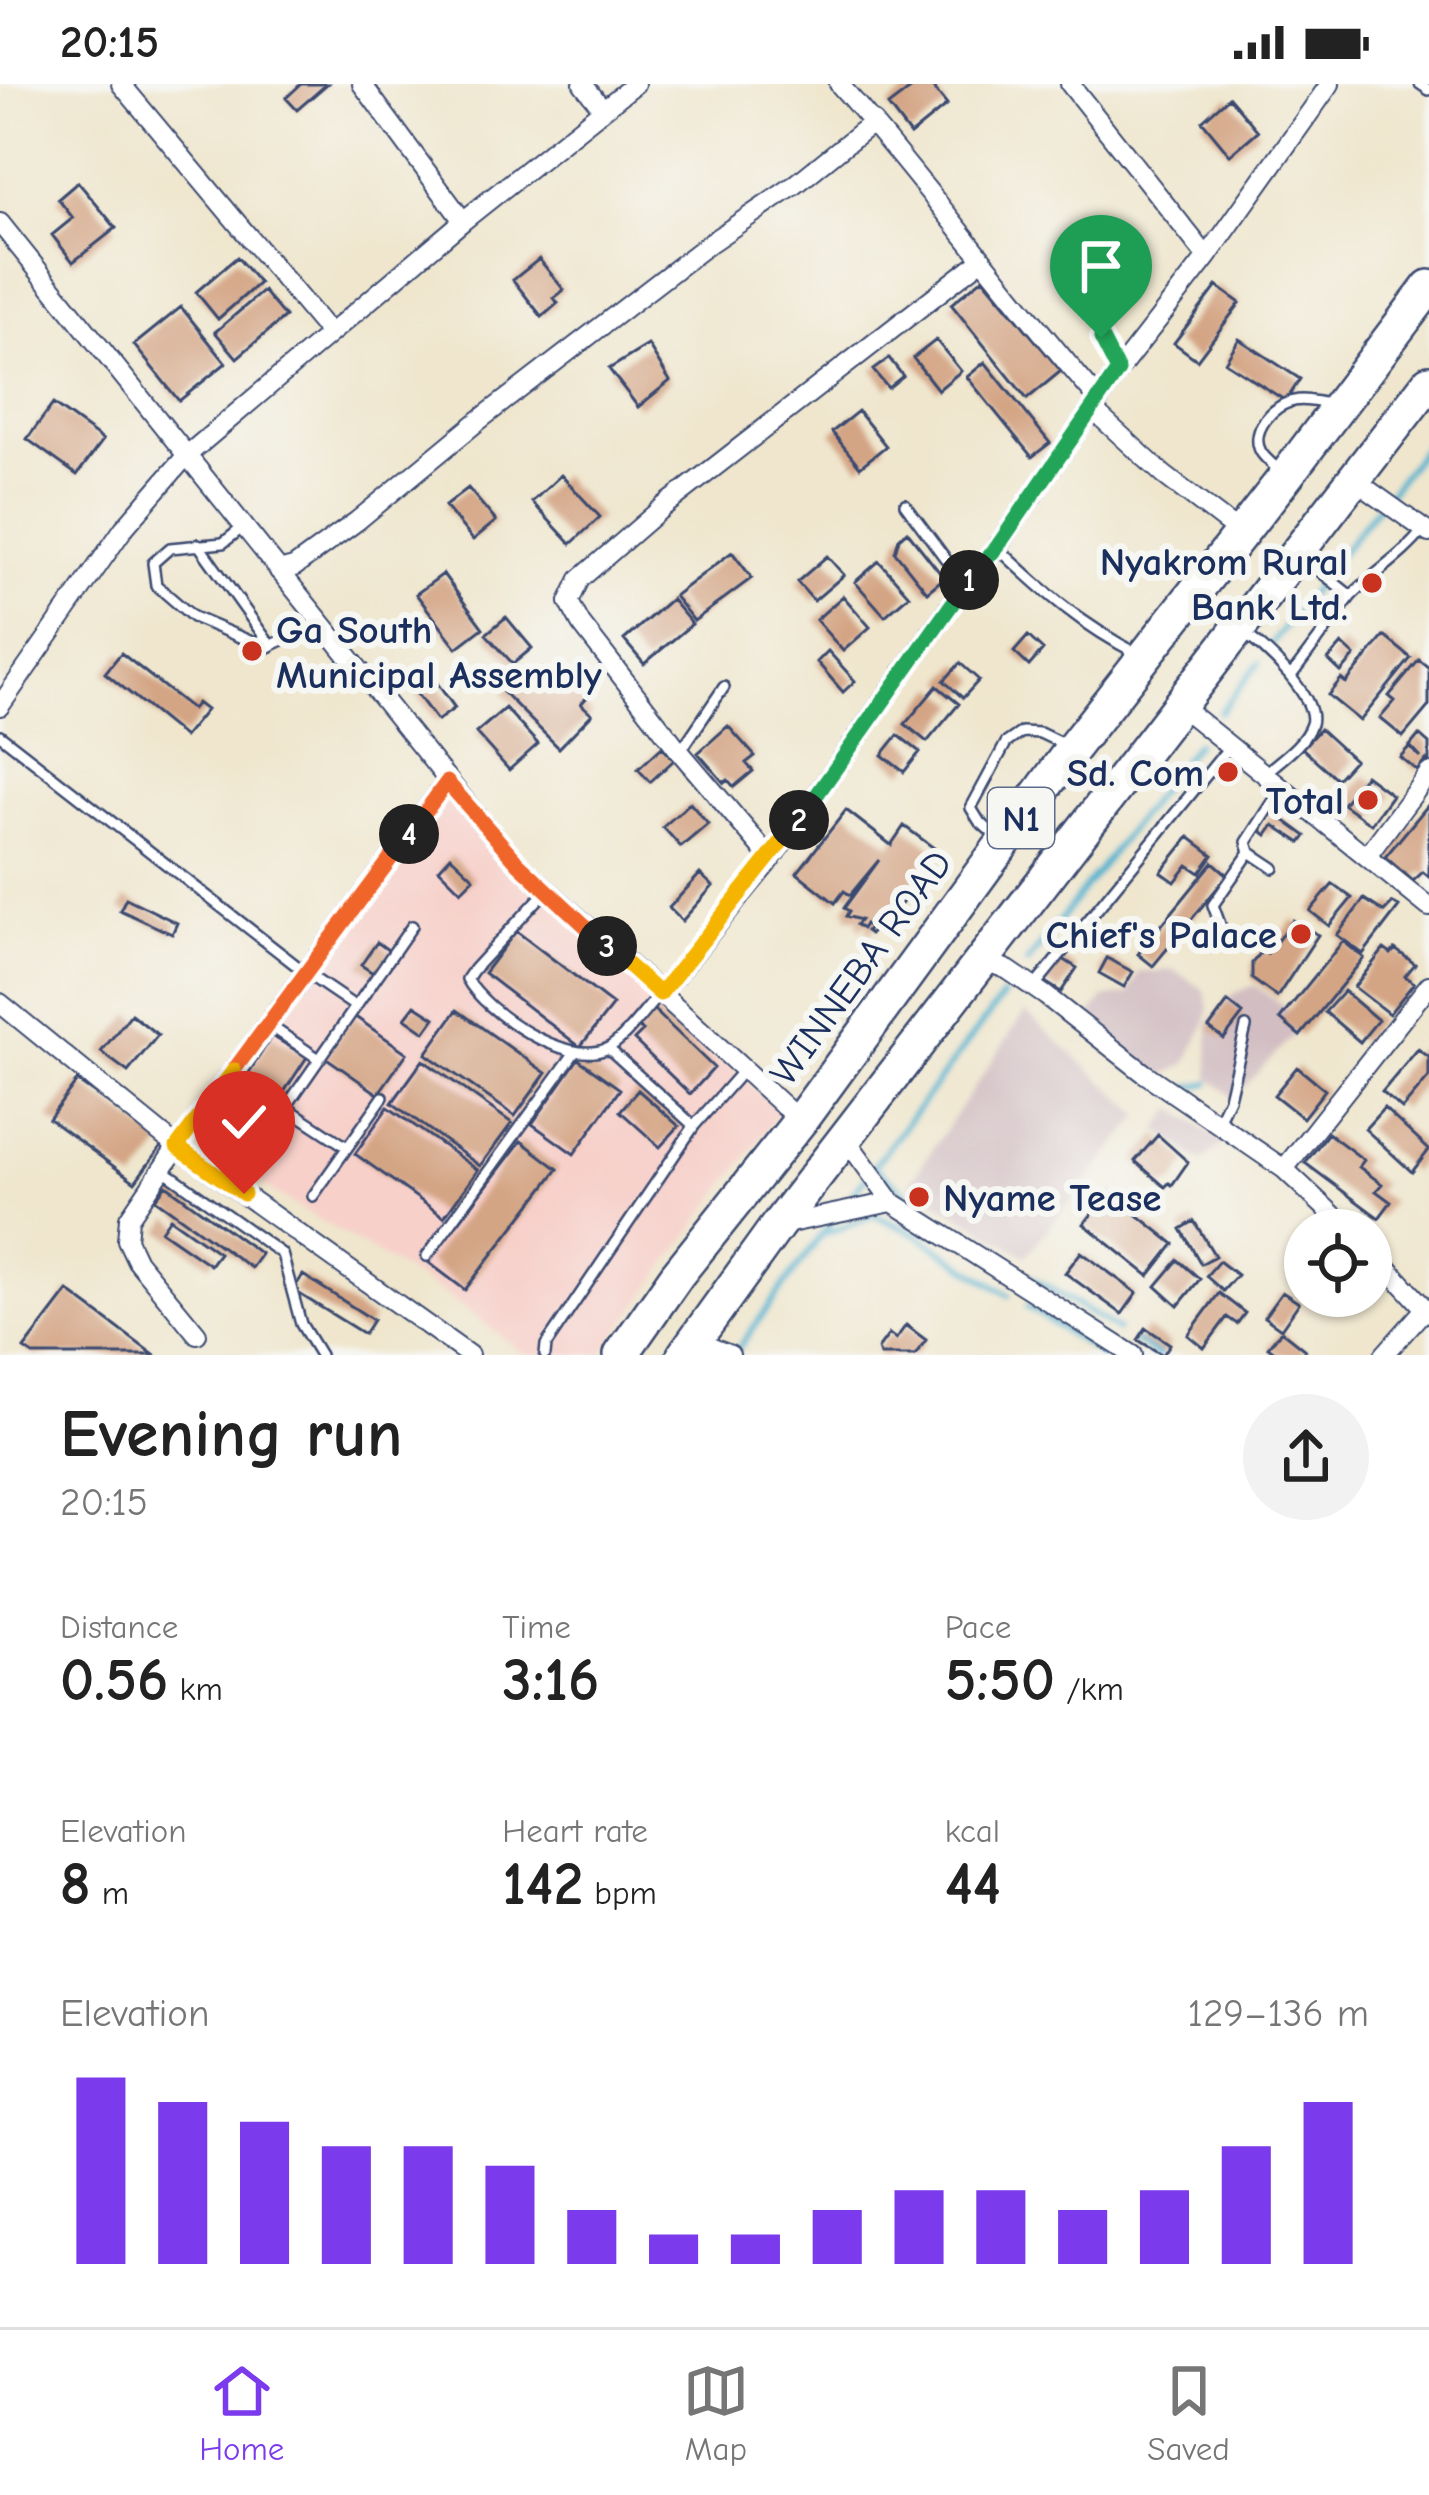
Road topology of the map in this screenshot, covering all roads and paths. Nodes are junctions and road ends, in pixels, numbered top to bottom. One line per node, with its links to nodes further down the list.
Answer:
1 (121, 84): 20 (street)
2 (362, 84): 14 (street)
3 (583, 84): 12 (street)
4 (635, 84): 12 (street)
5 (839, 84): 13 (street)
6 (1070, 84): 16 (street)
7 (1304, 84): 11 (street)
8 (1330, 84): 11 (street)
9 (1420, 84): 10 (lane)
10 (1429, 90)
11 (1317, 101): 16 (street)
12 (602, 109): 14 (street)
13 (873, 122): 17 (street); 35 (street)
14 (463, 221): 20 (street)
15 (0, 223): 25 (street)
16 (1207, 256): 21 (street)
17 (980, 261): 23 (street); 49 (street)
18 (1083, 265): 21 (lane)
19 (1429, 286): 24 (highway, WINNEBA ROAD / N1)
20 (329, 333): 25 (street)
21 (1118, 371): 23 (street)
22 (1429, 382): 27 (highway, N1)
23 (1096, 405): 31 (street); 33 (street)
24 (1338, 406): 26 (highway, WINNEBA ROAD / N1); 26 (lane)
25 (186, 456): 29 (street); 45 (street)
26 (1286, 476): 31 (highway, WINNEBA ROAD / N1)
27 (1353, 479): 30 (street); 34 (highway, N1)
28 (905, 504): 36 (lane)
29 (245, 526): 32 (lane); 35 (street)
30 (1426, 531): 37 (lane)
31 (1240, 533): 41 (highway, WINNEBA ROAD / N1)
32 (198, 544): 40 (lane); 40 (lane)
33 (997, 547): 36 (street); 41 (lane)
34 (1297, 553): 37 (lane); 39 (highway, N1)
35 (279, 571): 38 (street)
36 (965, 585): 57 (street)
37 (1351, 596): 42 (lane)
38 (320, 622): 40 (lane); 52 (street)
39 (1237, 632): 42 (lane); 44 (highway, N1)
40 (271, 646)
41 (1144, 657): 48 (highway, WINNEBA ROAD / N1)
42 (1291, 676): 50 (lane)
43 (724, 687): 49 (lane)
44 (1179, 704): 47 (street); 63 (highway, N1)
45 (0, 706)
46 (0, 735): 64 (lane)
47 (1230, 746): 50 (street); 66 (lane)
48 (1072, 749): 54 (highway, WINNEBA ROAD / N1); 54 (lane)
49 (680, 752): 57 (street)
50 (1264, 773): 53 (street)
51 (1429, 773): 56 (street)
52 (447, 782): 59 (street); 64 (street)
53 (1282, 788): 55 (lane); 56 (street)
54 (1003, 842): 79 (highway, WINNEBA ROAD / N1)
55 (1250, 852): 58 (lane); 62 (lane)
56 (1366, 856): 60 (street)
57 (771, 859): 67 (street)
58 (1274, 868)
59 (548, 890): 67 (street); 73 (lane)
60 (1429, 908)
61 (412, 926): 69 (lane)
62 (1226, 941)
63 (983, 960): 66 (street); 83 (highway, N1)
64 (306, 974): 69 (lane); 70 (street)
65 (1429, 985): 87 (street)
66 (1033, 988): 80 (street)
67 (660, 994): 72 (lane); 75 (street)
68 (0, 1003): 84 (street)
69 (356, 1007): 74 (lane)
70 (268, 1024): 74 (lane); 76 (street)
71 (1246, 1027): 80 (lane)
72 (608, 1048): 73 (lane); 81 (lane)
73 (575, 1052): 92 (lane)
74 (320, 1059): 78 (lane)
75 (746, 1068): 79 (street); 81 (lane)
76 (232, 1072): 78 (lane); 82 (street)
77 (383, 1097): 85 (lane)
78 (286, 1108): 82 (lane); 85 (lane)
79 (800, 1121): 100 (highway, WINNEBA ROAD / N1)
80 (1217, 1124): 87 (street)
81 (694, 1126): 99 (lane)
82 (192, 1127): 84 (street)
83 (845, 1138): 89 (street); 91 (highway, N1)
84 (177, 1147): 86 (street); 98 (street)
85 (347, 1148): 88 (lane)
86 (162, 1169): 95 (street); 97 (lane)
87 (1284, 1169): 90 (street)
88 (313, 1196)
89 (892, 1202): 91 (street); 102 (street)
90 (1327, 1209)
91 (777, 1226): 96 (highway, N1)
92 (427, 1256)
93 (1392, 1274): 94 (street)
94 (1426, 1312): 103 (street)
95 (197, 1334)
96 (689, 1348): 101 (street)
97 (320, 1355)
98 (470, 1355)
99 (544, 1355)
100 (621, 1355)
101 (730, 1355)
102 (1133, 1355)
103 (1384, 1355)

